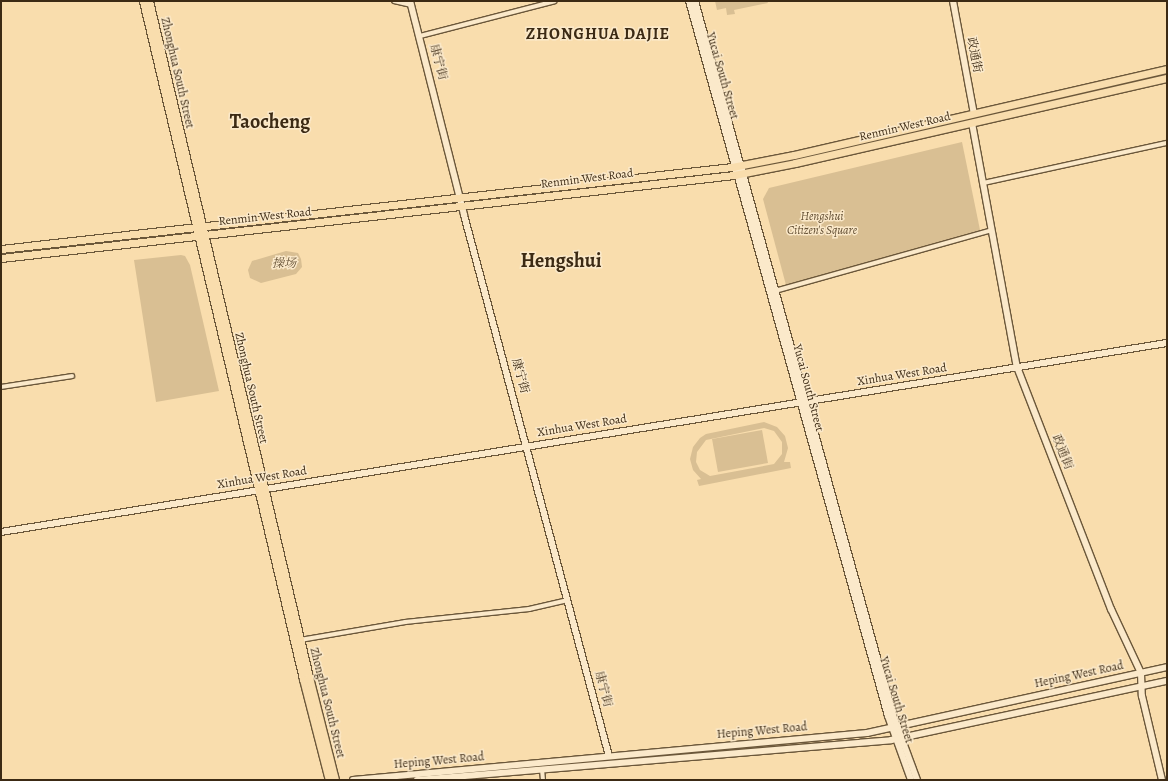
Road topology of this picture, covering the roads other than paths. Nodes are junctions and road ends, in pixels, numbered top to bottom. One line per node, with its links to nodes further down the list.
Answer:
1 (143, 1): 20 (main road, Zhonghua South Street)
2 (149, 1): 20 (main road, Zhonghua South Street)
3 (394, 1): 8 (street)
4 (555, 1): 9 (street)
5 (689, 1): 15 (main road, Yucai South Street)
6 (695, 1): 15 (main road, Yucai South Street)
7 (953, 1): 12 (main road, 政通街)
8 (411, 3): 9 (main road, 康宁街)
9 (420, 36): 18 (main road, 康宁街)
10 (1167, 69): 12 (main road, Renmin West Road)
11 (1167, 78): 13 (main road, Renmin West Road)
12 (974, 114): 15 (main road, Renmin West Road)
13 (972, 123): 16 (main road, Renmin West Road); 17 (main road, 政通街)
14 (1167, 143): 17 (street)
15 (738, 166): 16 (main road, Yucai South Street); 18 (main road, Renmin West Road)
16 (740, 174): 19 (main road, Renmin West Road); 25 (main road, Yucai South Street); 30 (main road, Yucai South Street)
17 (983, 183): 21 (main road, 政通街)
18 (460, 196): 19 (main road, 康宁街); 20 (main road, Renmin West Road)
19 (462, 205): 22 (main road, Renmin West Road); 31 (main road, 康宁街)
20 (199, 227): 22 (main road, Zhonghua South Street); 23 (main road, Renmin West Road)
21 (992, 230): 25 (street); 27 (main road, 政通街)
22 (201, 235): 24 (main road, Renmin West Road); 32 (main road, Zhonghua South Street)
23 (1, 249)
24 (1, 258)
25 (775, 291): 30 (main road, Yucai South Street)
26 (1167, 343): 27 (main road, Xinhua West Road)
27 (1017, 367): 30 (main road, Xinhua West Road); 37 (main road, 政通街)
28 (72, 376): 29 (street)
29 (1, 387)
30 (803, 402): 31 (main road, Xinhua West Road); 40 (main road, Yucai South Street)
31 (528, 446): 32 (main road, Xinhua West Road); 34 (main road, 康宁街)
32 (261, 490): 33 (main road, Xinhua West Road); 35 (main road, Zhonghua South Street); 44 (main road, Zhonghua South Street)
33 (1, 532)
34 (568, 600): 35 (street); 42 (main road, 康宁街)
35 (300, 640): 45 (main road, Zhonghua South Street)
36 (1167, 667): 37 (main road, Heping West Road)
37 (1141, 673): 39 (main road, 政通街); 40 (main road, Heping West Road)
38 (1167, 681): 39 (main road, Heping West Road)
39 (1142, 686): 41 (main road, Heping West Road); 51 (main road, 政通街)
40 (894, 727): 41 (main road, Yucai South Street); 42 (main road, Heping West Road)
41 (898, 739): 43 (main road, Heping West Road); 49 (main road, Yucai South Street); 50 (main road, Yucai South Street)
42 (609, 756): 46 (main road, Heping West Road)
43 (542, 769): 47 (main road, Heping West Road); 48 (street)
44 (329, 780)
45 (335, 780)
46 (353, 780)
47 (418, 780)
48 (543, 780)
49 (911, 780)
50 (917, 780)
51 (1162, 780)

